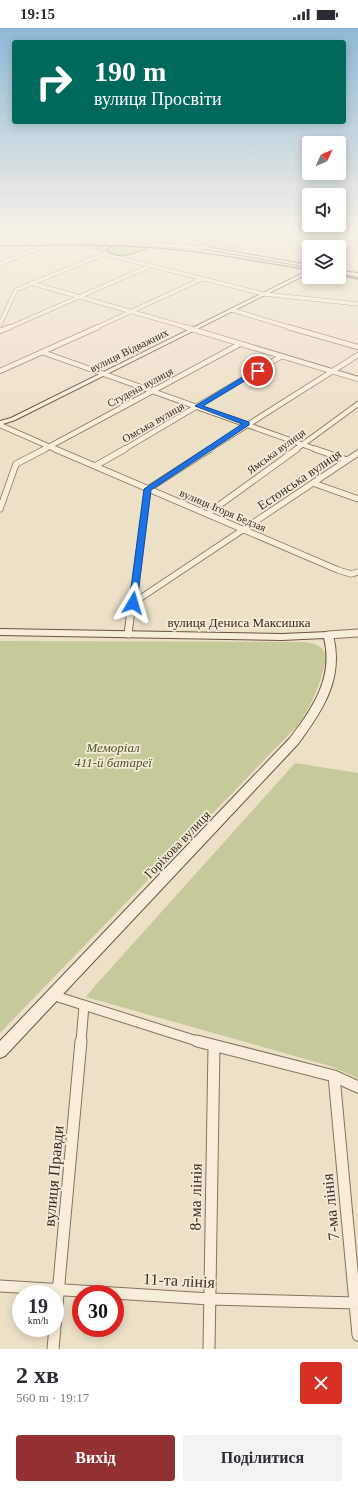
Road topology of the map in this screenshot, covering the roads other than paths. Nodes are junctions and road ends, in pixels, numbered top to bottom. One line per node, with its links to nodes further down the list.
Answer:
1 (15, 292): 12 (street)
2 (61, 292): 8 (street)
3 (91, 292): 8 (street)
4 (174, 292): 11 (street)
5 (254, 292): 7 (street)
6 (269, 292): 7 (street, вулиця Відважних)
7 (264, 294): 9 (street); 10 (street, вулиця Відважних)
8 (79, 297): 11 (street); 14 (street)
9 (358, 304)
10 (232, 310): 13 (street, вулиця Відважних); 16 (street)
11 (131, 311): 13 (street); 17 (street)
12 (0, 324)
13 (194, 329): 15 (street); 22 (street, вулиця Відважних)
14 (0, 331)
15 (240, 344): 19 (street); 24 (street, Студена вулиця)
16 (358, 347)
17 (42, 352): 20 (street); 22 (street)
18 (358, 355): 21 (street)
19 (282, 356): 21 (street); 26 (street, Омська вулиця)
20 (0, 371)
21 (332, 372): 23 (street); 28 (street)
22 (105, 374): 24 (street); 27 (street, вулиця Відважних)
23 (358, 379)
24 (153, 390): 26 (street); 30 (street, Студена вулиця)
25 (358, 404): 29 (street, Ямська вулиця)
26 (198, 406): 28 (street); 33 (street, Омська вулиця)
27 (0, 424): 30 (street, вулиця Ігоря Бедзая)
28 (247, 424): 29 (street); 35 (street)
29 (303, 444): 32 (street); 38 (street, Ямська вулиця)
30 (48, 446): 33 (street, вулиця Ігоря Бедзая); 37 (street, Студена вулиця)
31 (358, 453): 32 (street, Естонська вулиця)
32 (347, 460): 34 (street, Естонська вулиця)
33 (95, 466): 35 (street, вулиця Ігоря Бедзая)
34 (313, 483): 36 (street); 39 (street, Естонська вулиця)
35 (148, 489): 38 (street, вулиця Ігоря Бедзая); 41 (street)
36 (358, 499)
37 (0, 509)
38 (207, 514): 39 (street, вулиця Ігоря Бедзая)
39 (244, 530): 40 (street, вулиця Ігоря Бедзая); 41 (street, Естонська вулиця)
40 (358, 572)
41 (133, 603): 44 (street)
42 (0, 632): 44 (street, вулиця Дениса Максишка)
43 (358, 633): 45 (street, вулиця Дениса Максишка)
44 (128, 634): 45 (street, вулиця Дениса Максишка)
45 (328, 635): 46 (street, Горіхова вулиця)
46 (52, 995): 47 (street); 49 (street, Горіхова вулиця)
47 (84, 1005): 48 (street); 52 (street, вулиця Правди)
48 (214, 1046): 50 (street); 56 (street, 8-ма лінія)
49 (0, 1051)
50 (334, 1076): 51 (street); 57 (street, 7-ма лінія)
51 (358, 1087)
52 (59, 1285)
53 (0, 1286): 54 (street, 11-та лінія)
54 (12, 1287)
55 (64, 1289): 56 (street, 11-та лінія)
56 (210, 1299): 57 (street, 11-та лінія); 61 (street, 8-ма лінія)
57 (356, 1303): 58 (street, 7-ма лінія)
58 (358, 1335)
59 (54, 1337): 60 (street, вулиця Правди)
60 (53, 1349)
61 (209, 1349)

